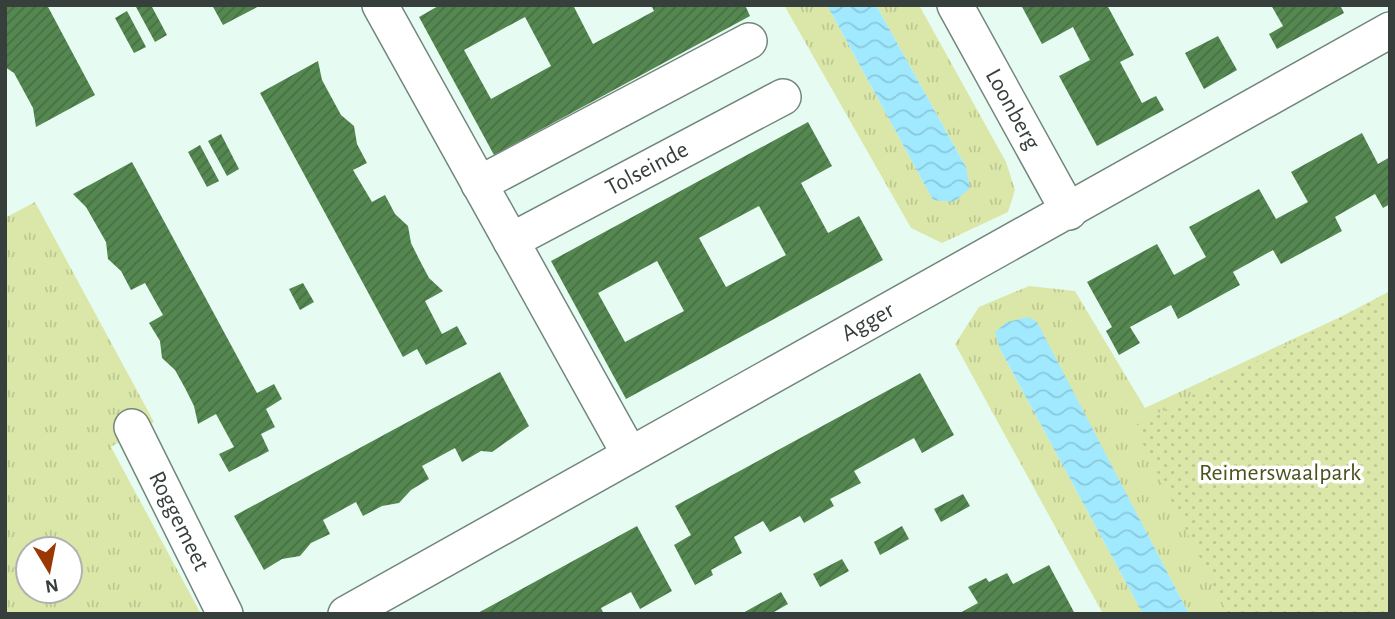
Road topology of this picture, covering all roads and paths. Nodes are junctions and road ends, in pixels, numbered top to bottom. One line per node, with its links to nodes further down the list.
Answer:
1 (380, 5): 6 (street)
2 (955, 5): 7 (street, Loonberg)
3 (1390, 30): 7 (street, Agger)
4 (749, 41): 6 (street)
5 (783, 97): 8 (street, Tolseinde)
6 (479, 184): 8 (street)
7 (1069, 212): 10 (street, Agger)
8 (511, 241): 10 (street)
9 (132, 427): 11 (street, Roggemeet)
10 (630, 456): 12 (street, Agger)
11 (225, 614)
12 (346, 614)

